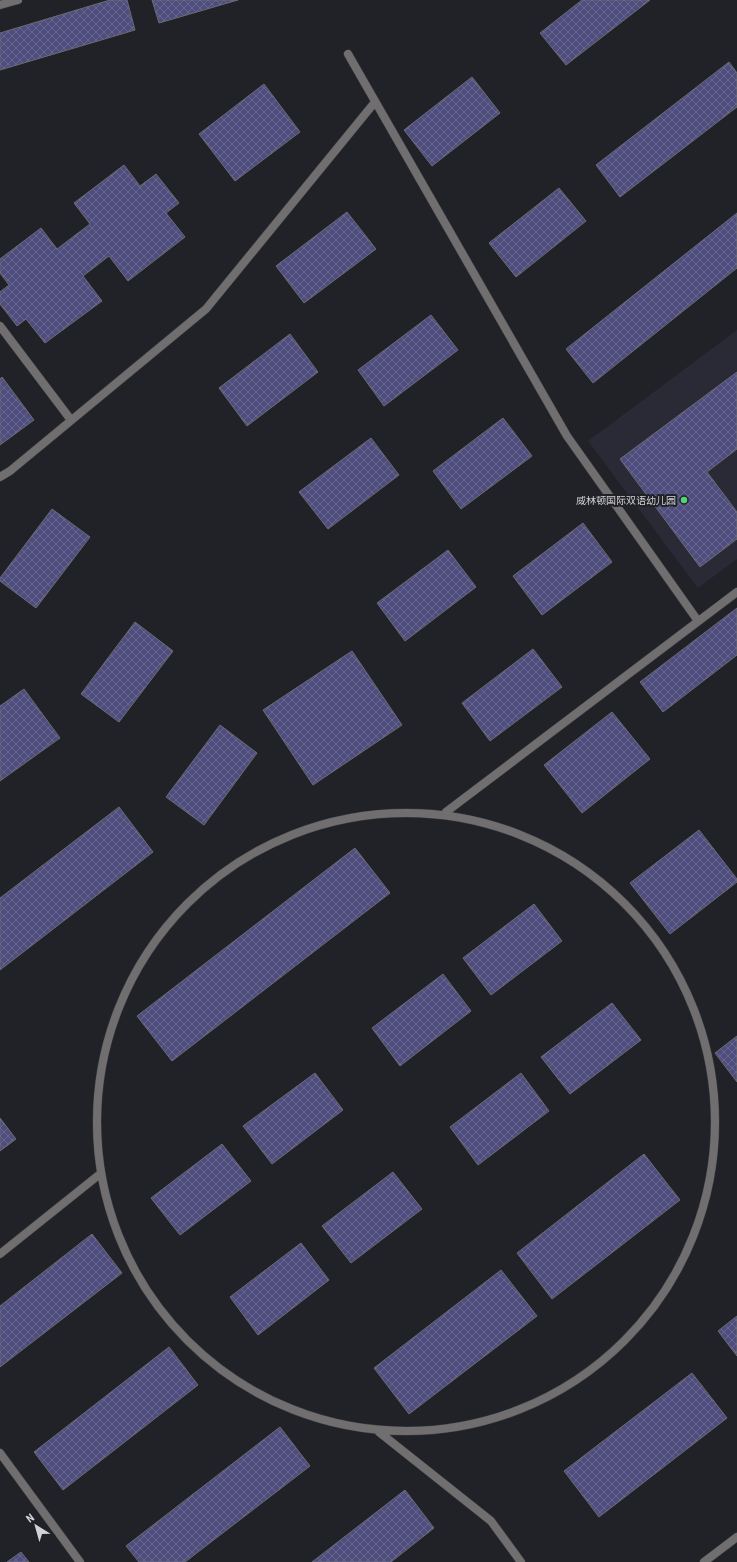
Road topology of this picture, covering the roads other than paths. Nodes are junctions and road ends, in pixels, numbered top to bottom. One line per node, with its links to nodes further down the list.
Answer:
1 (18, 0): 2 (lane)
2 (0, 5)
3 (348, 54): 4 (lane)
4 (375, 102): 6 (lane); 9 (lane)
5 (0, 326): 6 (lane)
6 (71, 420): 7 (lane)
7 (0, 477)
8 (737, 592): 9 (lane)
9 (698, 621): 10 (lane)
10 (446, 812): 11 (lane); 13 (lane)
11 (100, 1174): 12 (lane); 13 (lane)
12 (0, 1254)
13 (379, 1432): 17 (lane)
14 (0, 1454): 16 (lane)
15 (737, 1537): 18 (lane)
16 (80, 1562)
17 (520, 1562)
18 (704, 1562)

